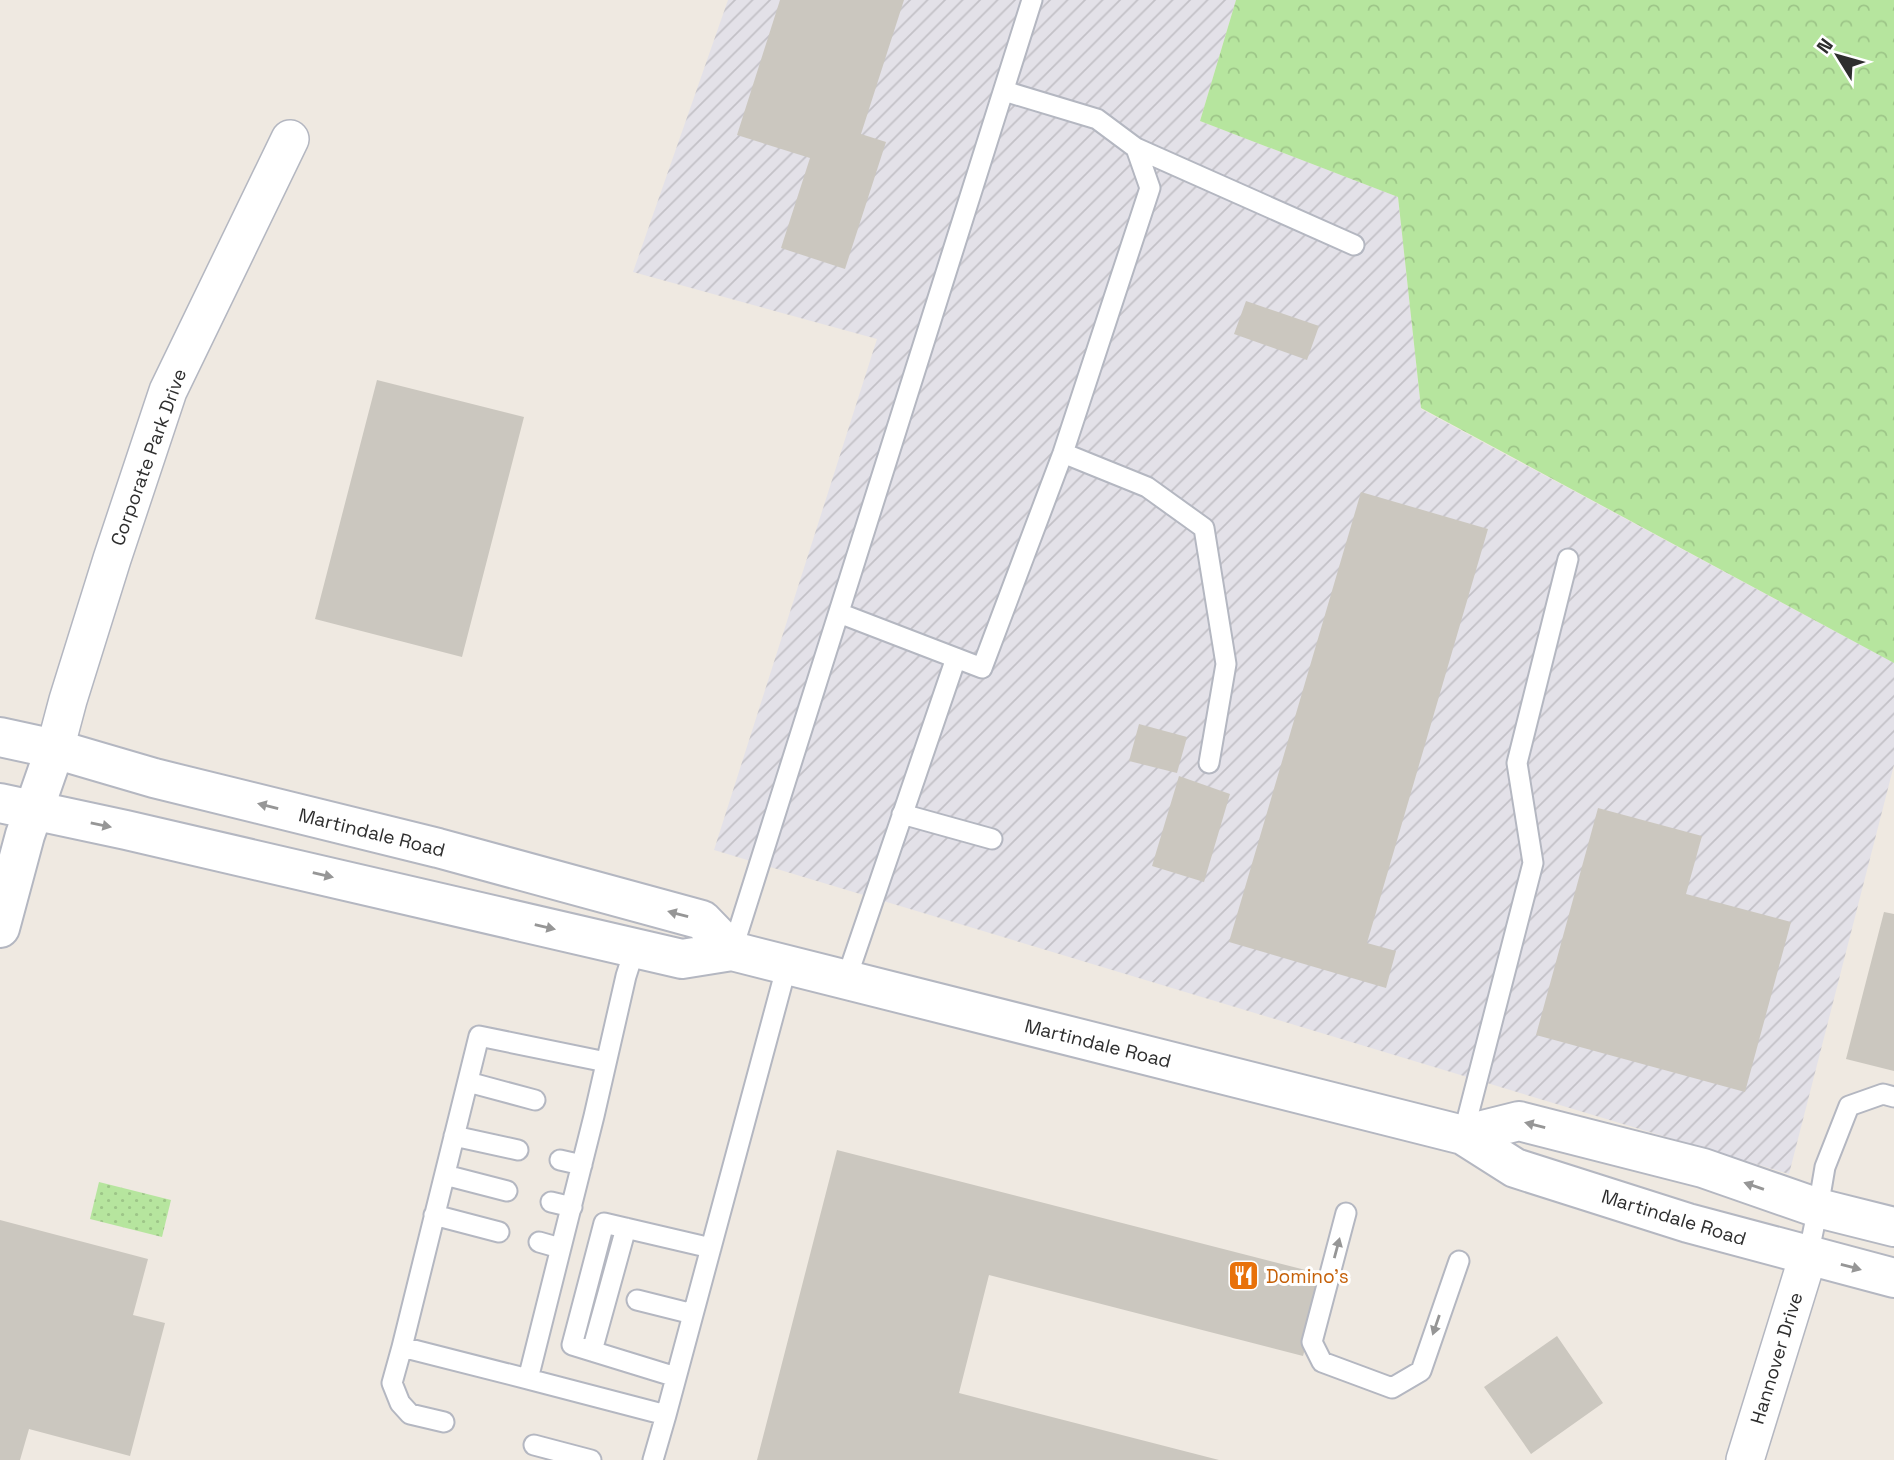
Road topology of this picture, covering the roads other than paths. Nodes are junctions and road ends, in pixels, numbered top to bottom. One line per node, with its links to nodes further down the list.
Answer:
1 (1032, 0): 2 (lane)
2 (1004, 91): 4 (lane); 8 (lane)
3 (290, 139): 11 (street, Corporate Park Drive)
4 (1136, 148): 5 (lane); 6 (lane)
5 (1354, 245)
6 (1063, 453): 9 (lane); 12 (lane)
7 (1568, 559): 25 (lane)
8 (839, 613): 9 (lane); 18 (lane)
9 (956, 658): 14 (lane)
10 (0, 737): 11 (main road, Martindale Road)
11 (55, 749): 13 (main road); 18 (main road, Martindale Road, one-way to 11)
12 (1209, 763)
13 (17, 807): 16 (main road); 17 (main road, Martindale Road, one-way to 17)
14 (902, 814): 15 (lane); 20 (lane)
15 (992, 839)
16 (0, 928)
17 (635, 948): 18 (main road, Martindale Road); 21 (lane)
18 (733, 951): 19 (main road, Martindale Road)
19 (787, 965): 20 (main road, Martindale Road); 41 (lane)
20 (846, 980): 25 (main road, Martindale Road)
21 (606, 1062): 22 (lane); 29 (lane)
22 (468, 1082): 24 (lane); 26 (lane)
23 (1894, 1097): 34 (lane)
24 (535, 1100)
25 (1463, 1135): 34 (main road, Martindale Road, one-way to 25); 42 (main road, Martindale Road)
26 (454, 1136): 27 (lane); 30 (lane)
27 (518, 1150)
28 (560, 1160): 29 (lane)
29 (582, 1165): 33 (lane)
30 (445, 1175): 31 (lane); 36 (lane)
31 (507, 1191)
32 (551, 1202): 33 (lane)
33 (572, 1207): 40 (lane)
34 (1818, 1208): 37 (main road, Martindale Road); 42 (lane)
35 (1346, 1213): 43 (lane, one-way to 35)
36 (434, 1215): 38 (lane); 47 (lane)
37 (1894, 1227)
38 (499, 1232)
39 (539, 1242): 40 (lane)
40 (561, 1248): 49 (lane)
41 (711, 1248): 46 (lane); 48 (lane)
42 (1808, 1256): 44 (main road, Martindale Road, one-way to 44); 55 (street, Hannover Drive)
43 (1459, 1261)
44 (1894, 1278)
45 (637, 1300): 46 (lane)
46 (693, 1314): 48 (lane)
47 (402, 1346): 49 (lane); 51 (lane)
48 (676, 1377): 50 (lane)
49 (528, 1379): 50 (lane)
50 (666, 1415): 54 (lane)
51 (444, 1422)
52 (534, 1445): 53 (lane)
53 (591, 1460)
54 (653, 1460)
55 (1745, 1460)

